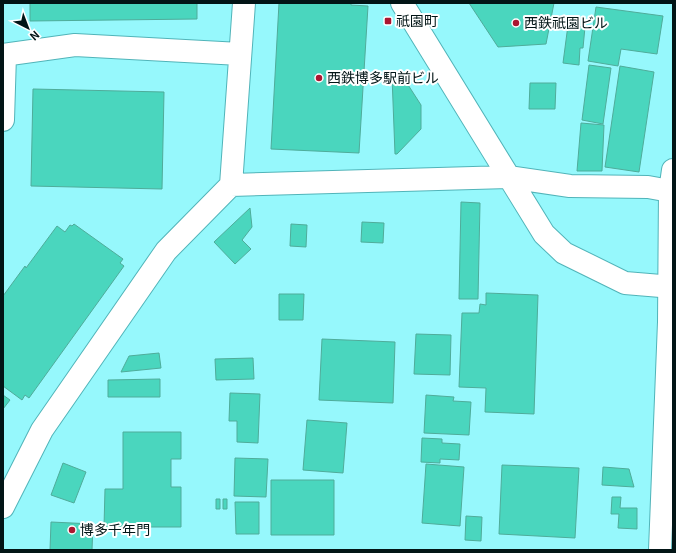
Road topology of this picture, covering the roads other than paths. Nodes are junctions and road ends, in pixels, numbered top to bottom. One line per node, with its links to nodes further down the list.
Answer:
1 (244, 3): 3 (main road)
2 (402, 3): 6 (main road)
3 (240, 54): 4 (main road); 8 (main road)
4 (4, 55): 5 (main road)
5 (3, 120)
6 (508, 177): 7 (main road); 8 (main road); 9 (main road)
7 (671, 181): 9 (main road)
8 (231, 185): 10 (main road)
9 (671, 287): 11 (main road)
10 (3, 507)
11 (660, 550)

